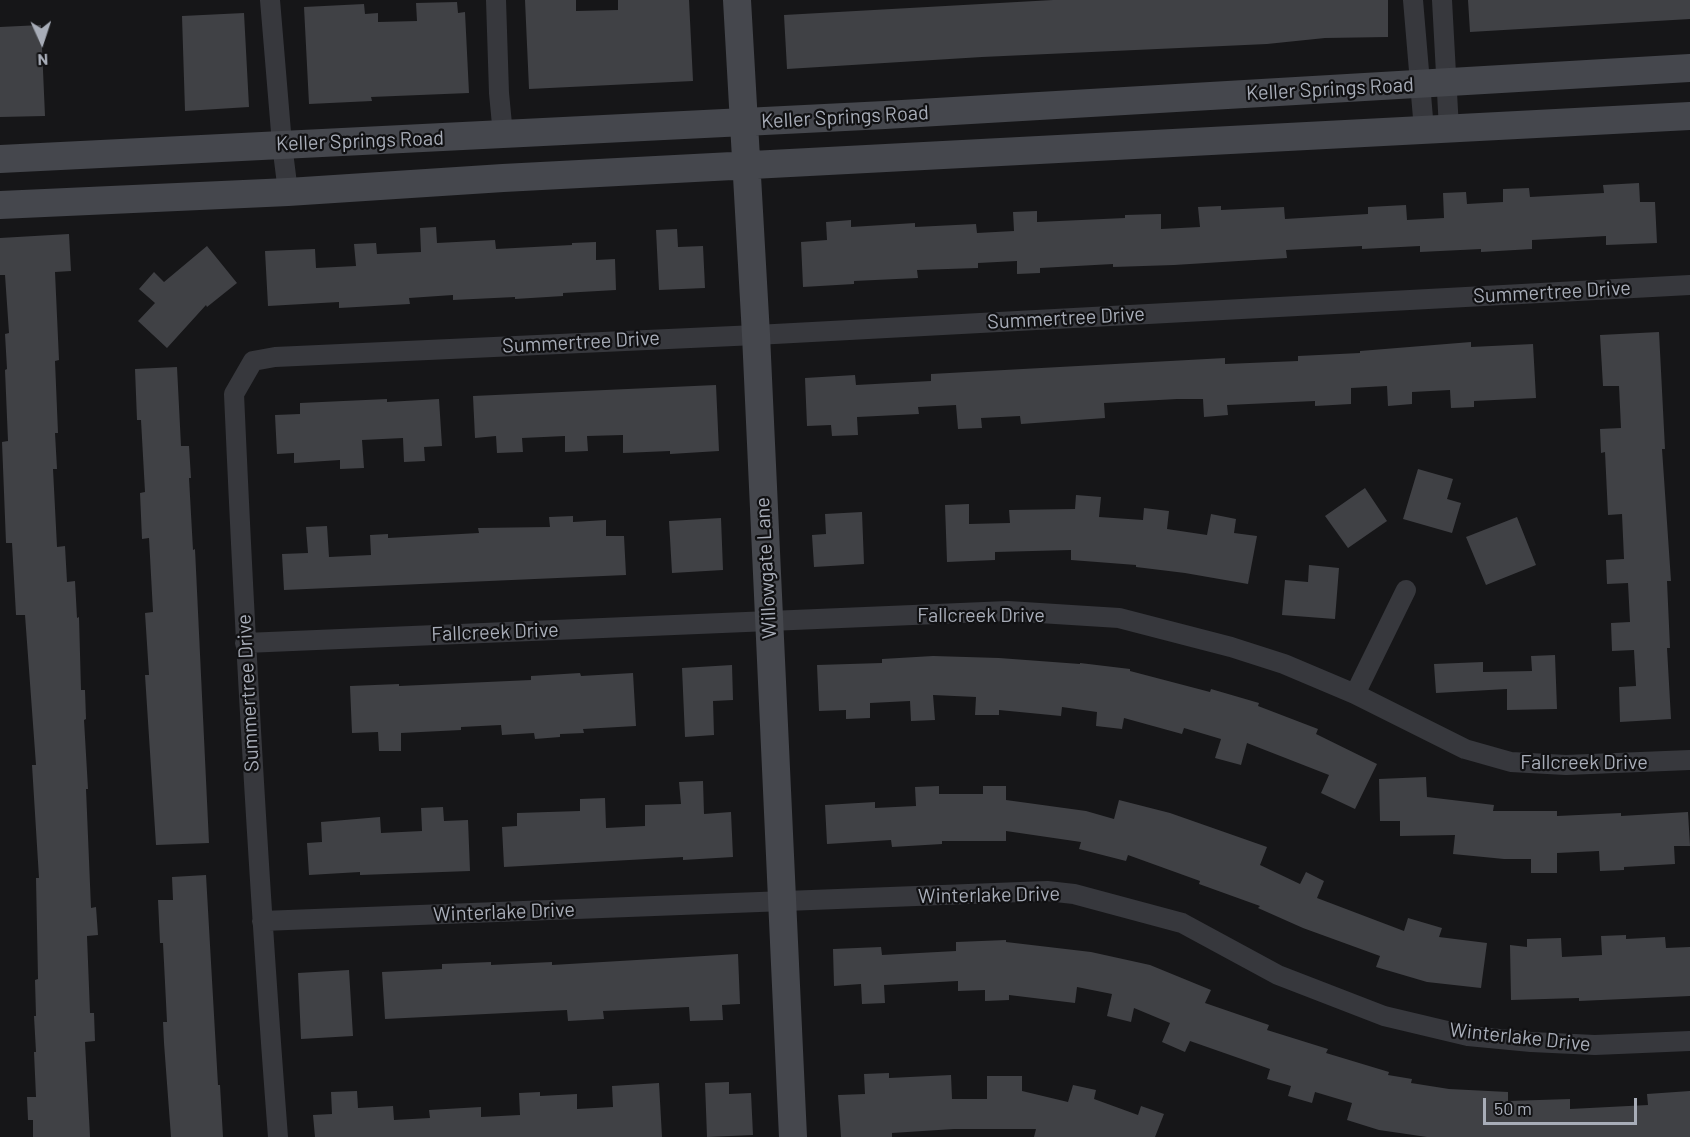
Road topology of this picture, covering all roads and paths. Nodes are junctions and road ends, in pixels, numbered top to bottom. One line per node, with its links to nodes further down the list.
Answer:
1 (270, 0): 12 (street)
2 (496, 0): 11 (street)
3 (737, 0): 9 (main road, Willowgate Lane)
4 (1413, 0): 7 (street)
5 (1442, 0): 7 (street)
6 (1690, 71): 7 (main road, Keller Springs Road)
7 (1433, 83): 9 (main road, Keller Springs Road); 10 (street); 10 (street)
8 (1690, 116): 10 (main road)
9 (743, 123): 11 (main road, Keller Springs Road); 14 (main road, Willowgate Lane)
10 (1436, 129): 14 (main road)
11 (503, 135): 12 (main road, Keller Springs Road)
12 (282, 144): 13 (main road, Keller Springs Road); 15 (street)
13 (0, 159)
14 (745, 166): 15 (main road); 18 (main road, Willowgate Lane)
15 (288, 192): 16 (main road)
16 (0, 205)
17 (1690, 285): 18 (street, Summertree Drive)
18 (756, 335): 20 (main road, Willowgate Lane); 21 (street, Summertree Drive)
19 (1406, 590): 22 (street)
20 (769, 620): 21 (street, Fallcreek Drive); 22 (street, Fallcreek Drive); 24 (main road, Willowgate Lane)
21 (245, 643): 25 (street, Summertree Drive)
22 (1355, 694): 23 (street, Fallcreek Drive)
23 (1690, 760)
24 (782, 902): 25 (street, Winterlake Drive); 26 (street, Winterlake Drive); 28 (main road, Willowgate Lane)
25 (261, 921): 27 (street, Summertree Drive)
26 (1690, 1041)
27 (278, 1137)
28 (793, 1137)

